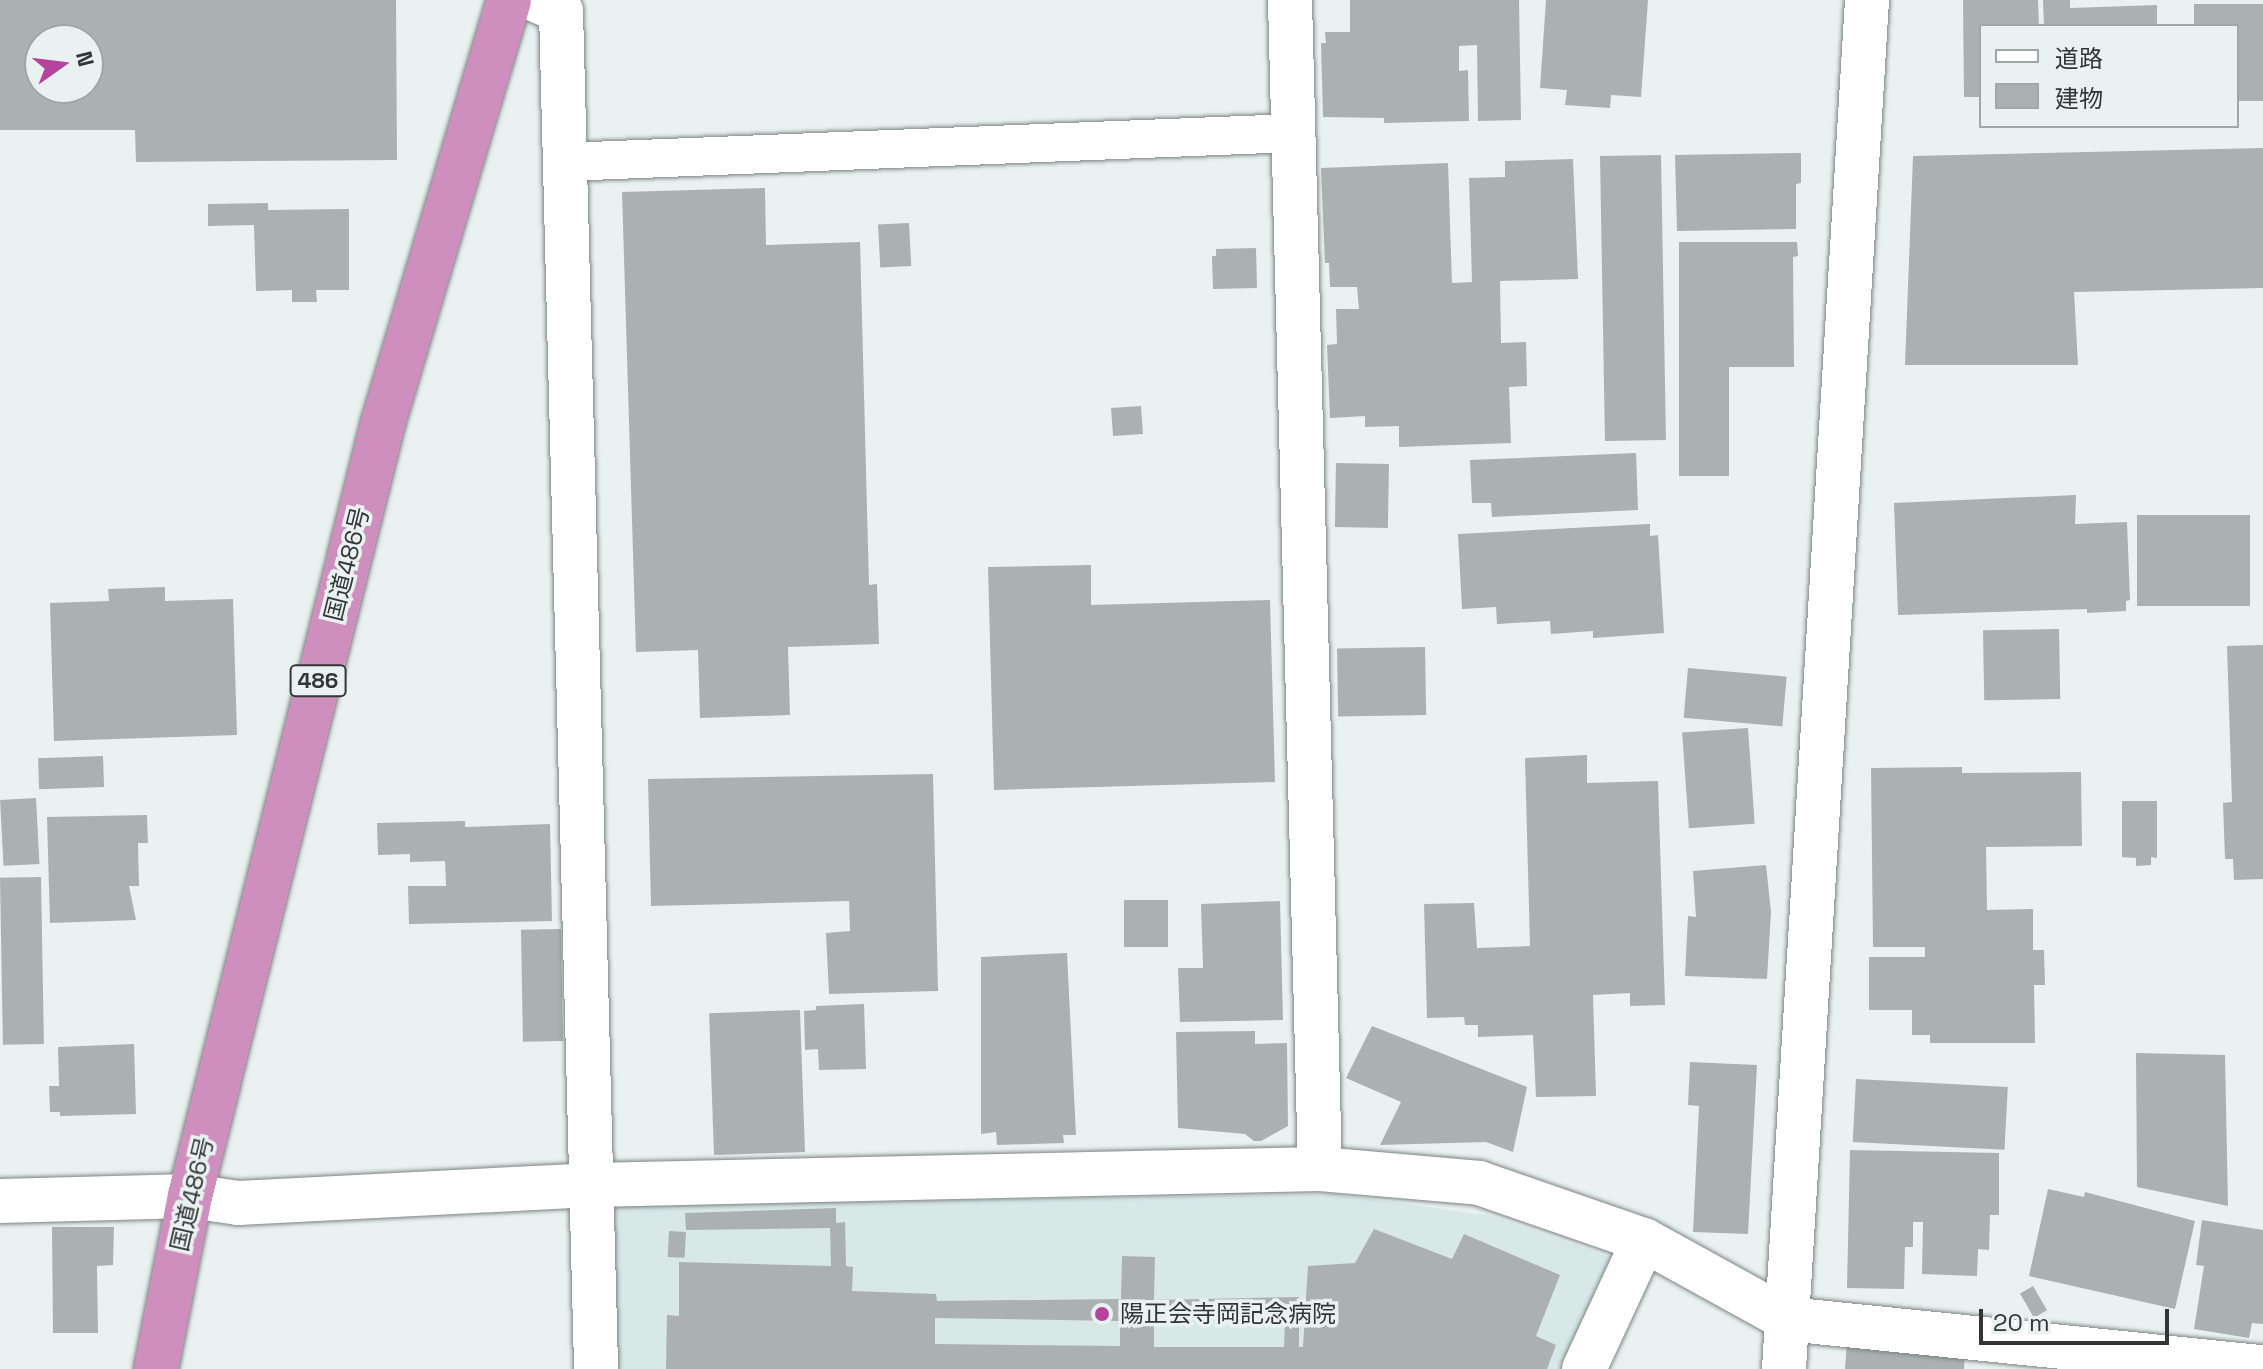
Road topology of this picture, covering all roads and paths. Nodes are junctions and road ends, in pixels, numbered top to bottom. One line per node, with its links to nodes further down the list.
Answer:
1 (509, 0): 9 (highway, 国道486号 / 486)
2 (536, 0): 6 (street)
3 (1290, 0): 5 (street)
4 (1867, 0): 12 (street)
5 (1293, 133): 6 (lane); 7 (street)
6 (565, 162): 8 (street)
7 (1320, 1169): 8 (street); 11 (street)
8 (591, 1185): 9 (street); 15 (street)
9 (190, 1196): 10 (street); 14 (highway, 国道486号 / 486)
10 (0, 1201)
11 (1644, 1240): 12 (street); 16 (street)
12 (1787, 1319): 13 (street); 17 (street)
13 (2263, 1367)
14 (156, 1369)
15 (596, 1369)
16 (1584, 1369)
17 (1784, 1369)

